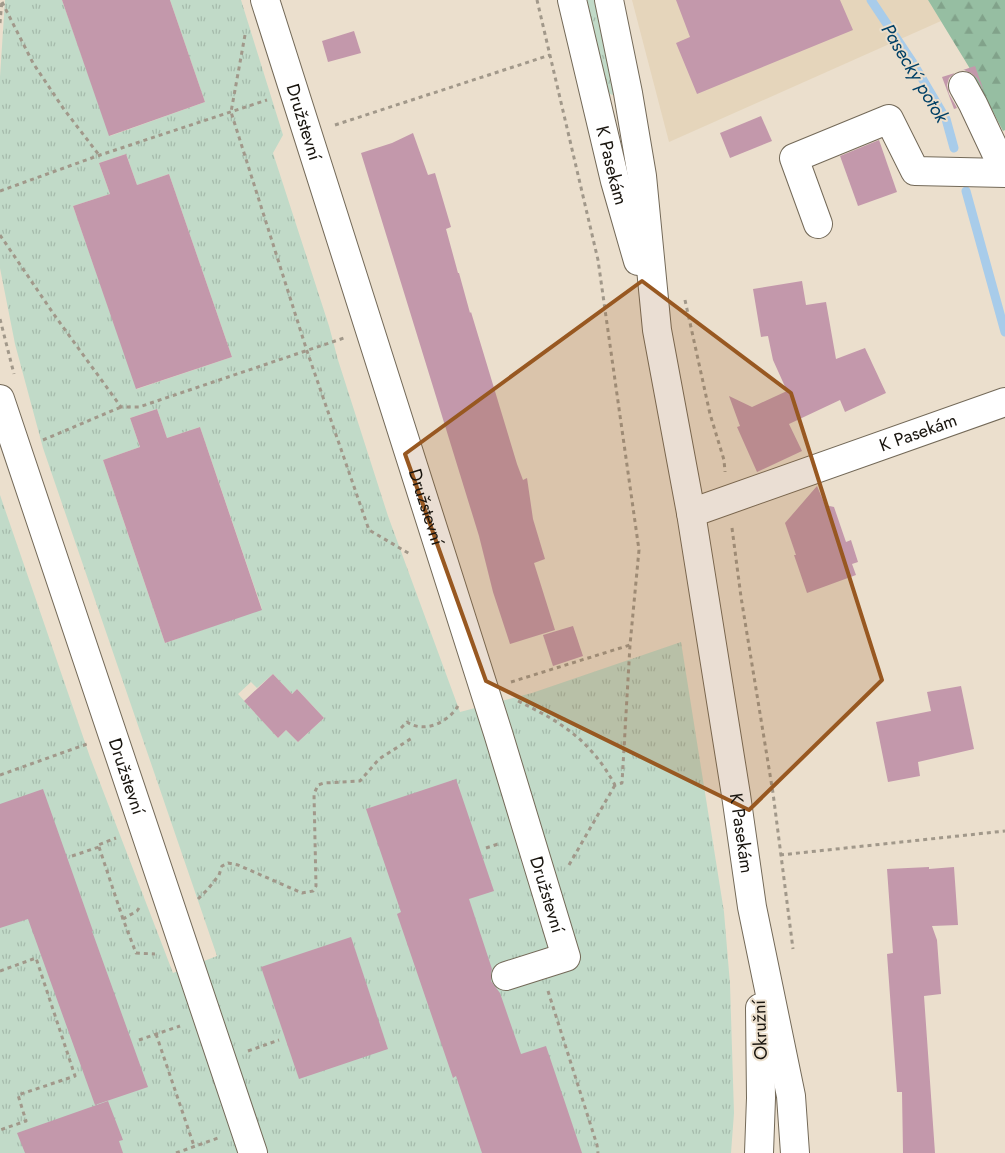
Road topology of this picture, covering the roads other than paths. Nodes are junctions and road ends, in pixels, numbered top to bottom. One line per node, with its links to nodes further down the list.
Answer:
1 (265, 0): 12 (street, Družstevní)
2 (572, 0): 7 (street, K Pasekám)
3 (609, 0): 7 (street, K Pasekám)
4 (963, 86): 5 (street)
5 (1005, 173): 6 (street)
6 (818, 224)
7 (657, 330): 10 (street, K Pasekám)
8 (0, 398): 13 (street, Družstevní)
9 (1005, 402): 10 (street, K Pasekám)
10 (691, 513): 11 (street, K Pasekám)
11 (752, 907): 14 (street, Okružní); 15 (street, K Pasekám)
12 (506, 976)
13 (254, 1153)
14 (759, 1153)
15 (796, 1153)

